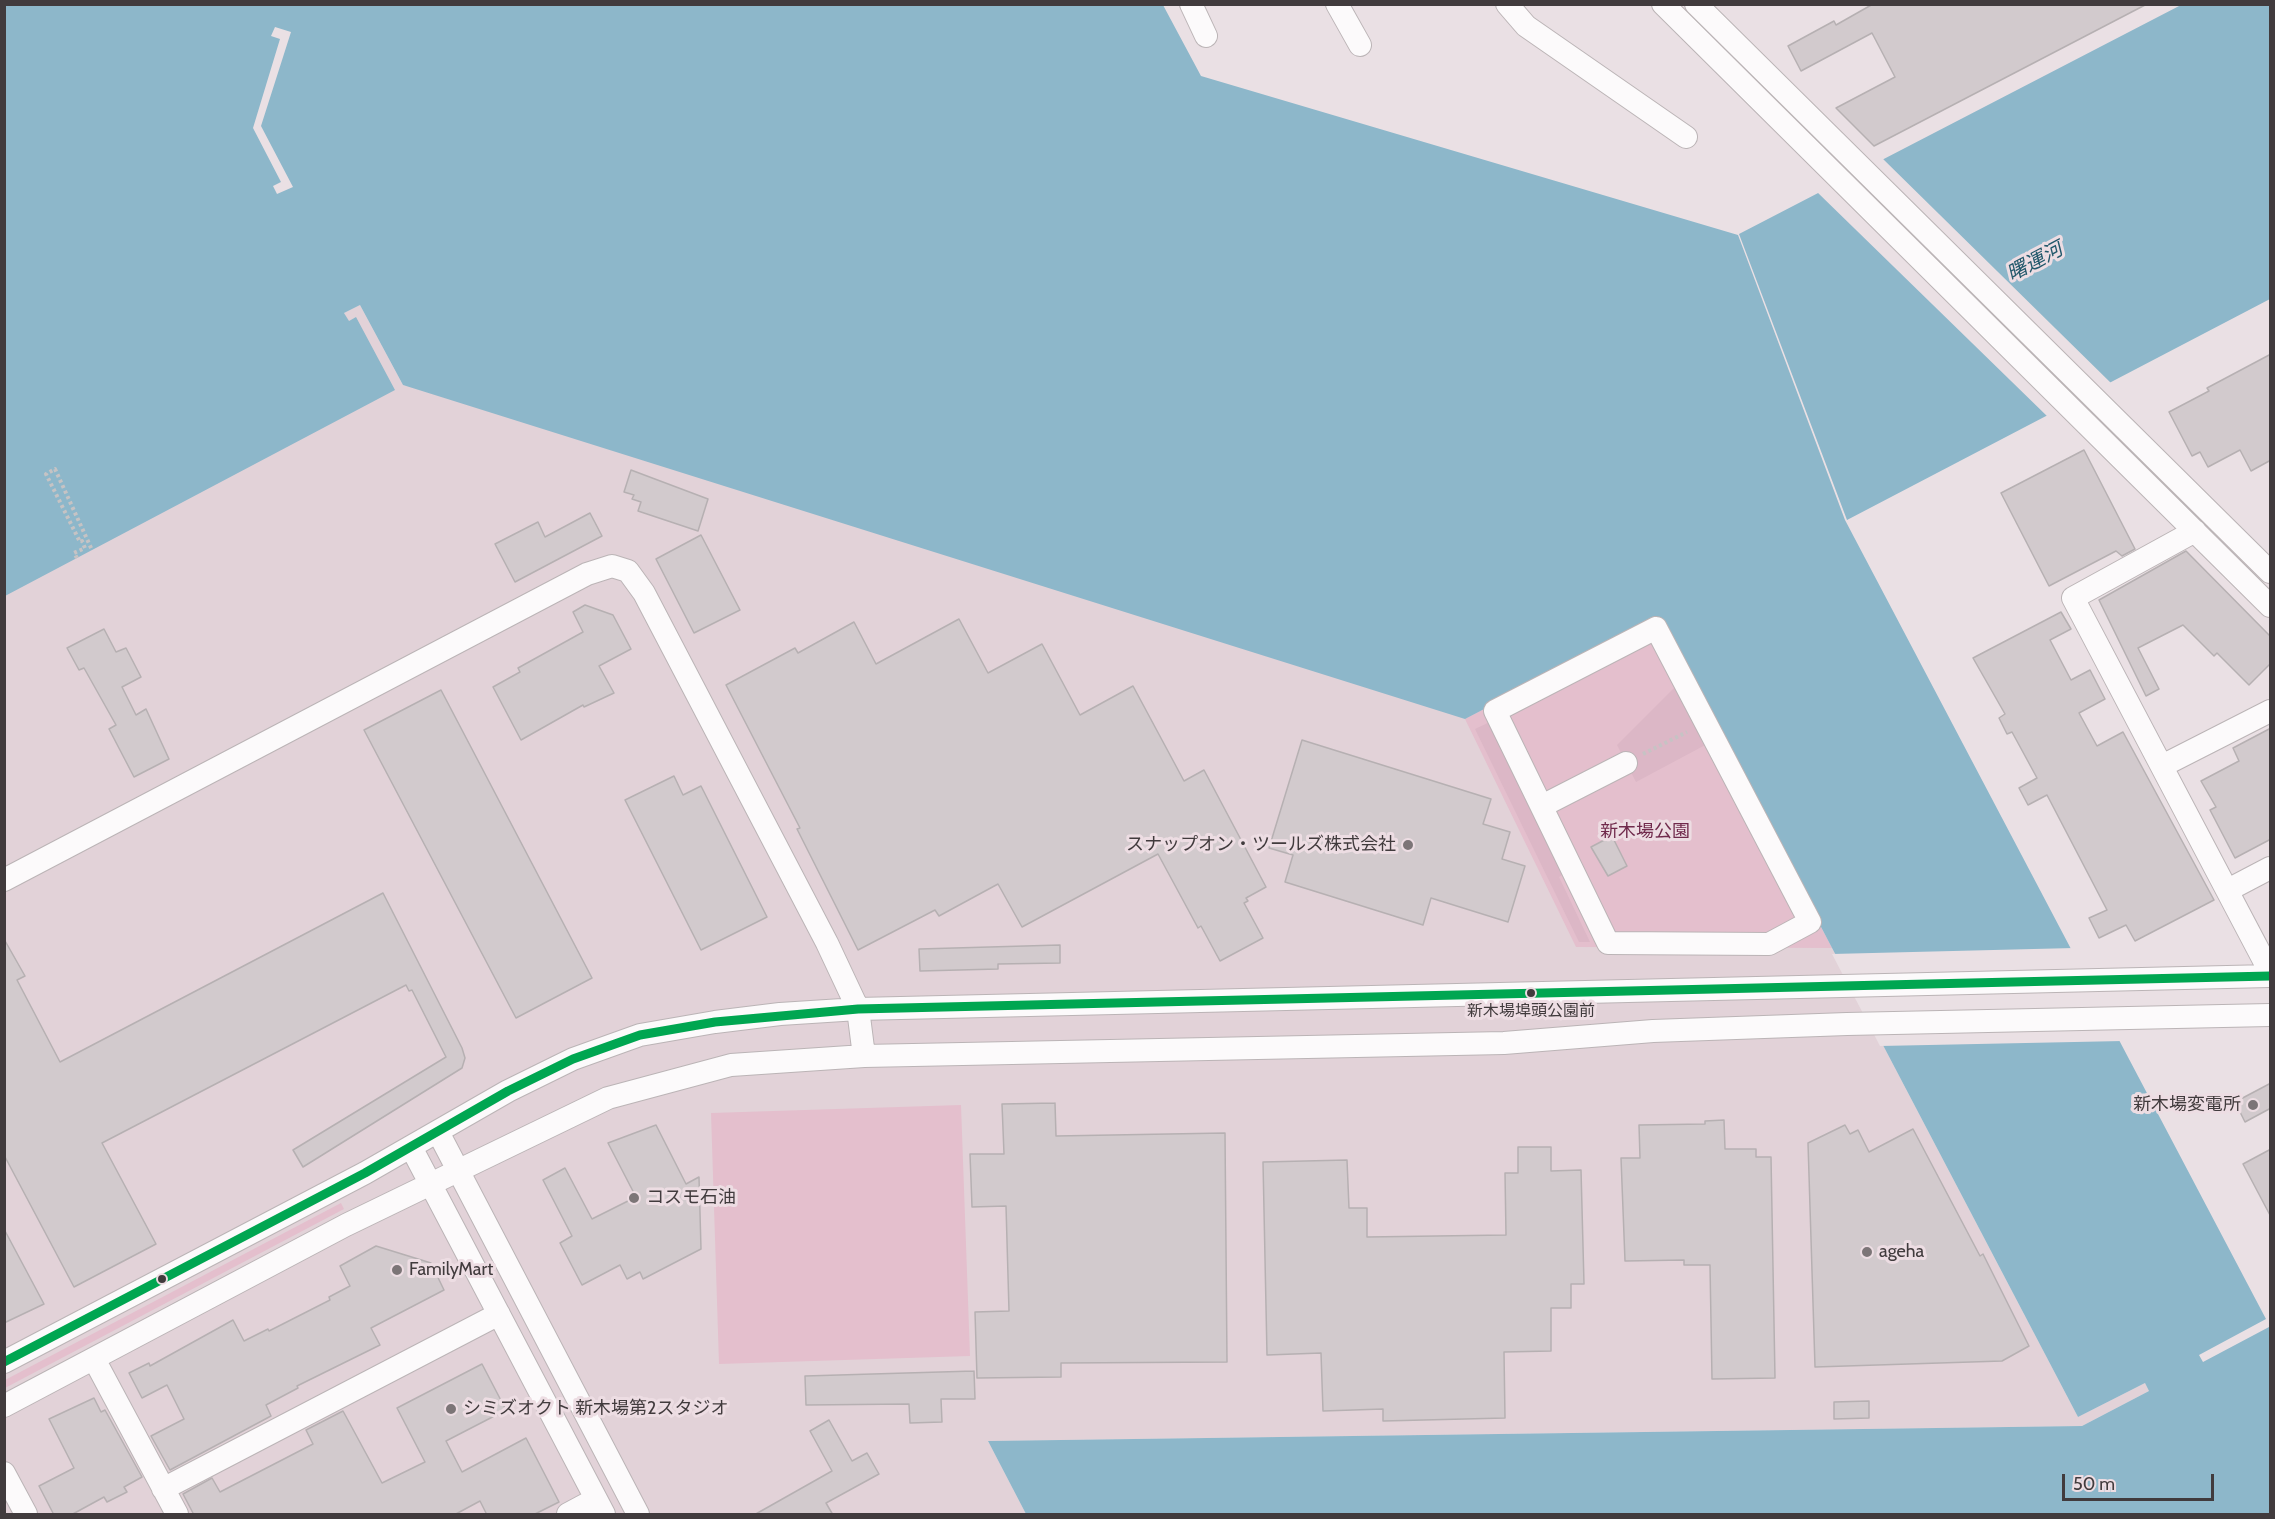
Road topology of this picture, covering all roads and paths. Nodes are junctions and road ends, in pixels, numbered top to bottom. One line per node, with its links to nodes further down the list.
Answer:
1 (1191, 4): 6 (street)
2 (1337, 4): 7 (street)
3 (1507, 4): 8 (street)
4 (1663, 4): 9 (street)
5 (1696, 4): 12 (street)
6 (1206, 36)
7 (1360, 45)
8 (1686, 137)
9 (2195, 531): 13 (street); 17 (street)
10 (92, 550): 11 (path)
11 (77, 558)
12 (2267, 562)
13 (2271, 606)
14 (2271, 711): 17 (street)
15 (1705, 722): 16 (path); 18 (street); 18 (street)
16 (1626, 763): 18 (street)
17 (2162, 766): 21 (street)
18 (1542, 806)
19 (2271, 868): 21 (street)
20 (4, 880): 23 (street)
21 (2228, 890): 22 (street)
22 (2271, 974): 23 (street)
23 (858, 1010): 25 (street); 26 (street)
24 (2271, 1015): 25 (street)
25 (864, 1056): 28 (street)
26 (438, 1132): 27 (street); 28 (street)
27 (411, 1147): 29 (street); 32 (street)
28 (458, 1171): 29 (street); 40 (street)
29 (431, 1185): 30 (street); 31 (street)
30 (499, 1314): 35 (street); 36 (street)
31 (94, 1359): 33 (street); 35 (street)
32 (4, 1362)
33 (4, 1406)
34 (4, 1473): 37 (street)
35 (163, 1489): 38 (street)
36 (600, 1507): 39 (street)
37 (26, 1515)
38 (177, 1515)
39 (568, 1515)
40 (638, 1515)

